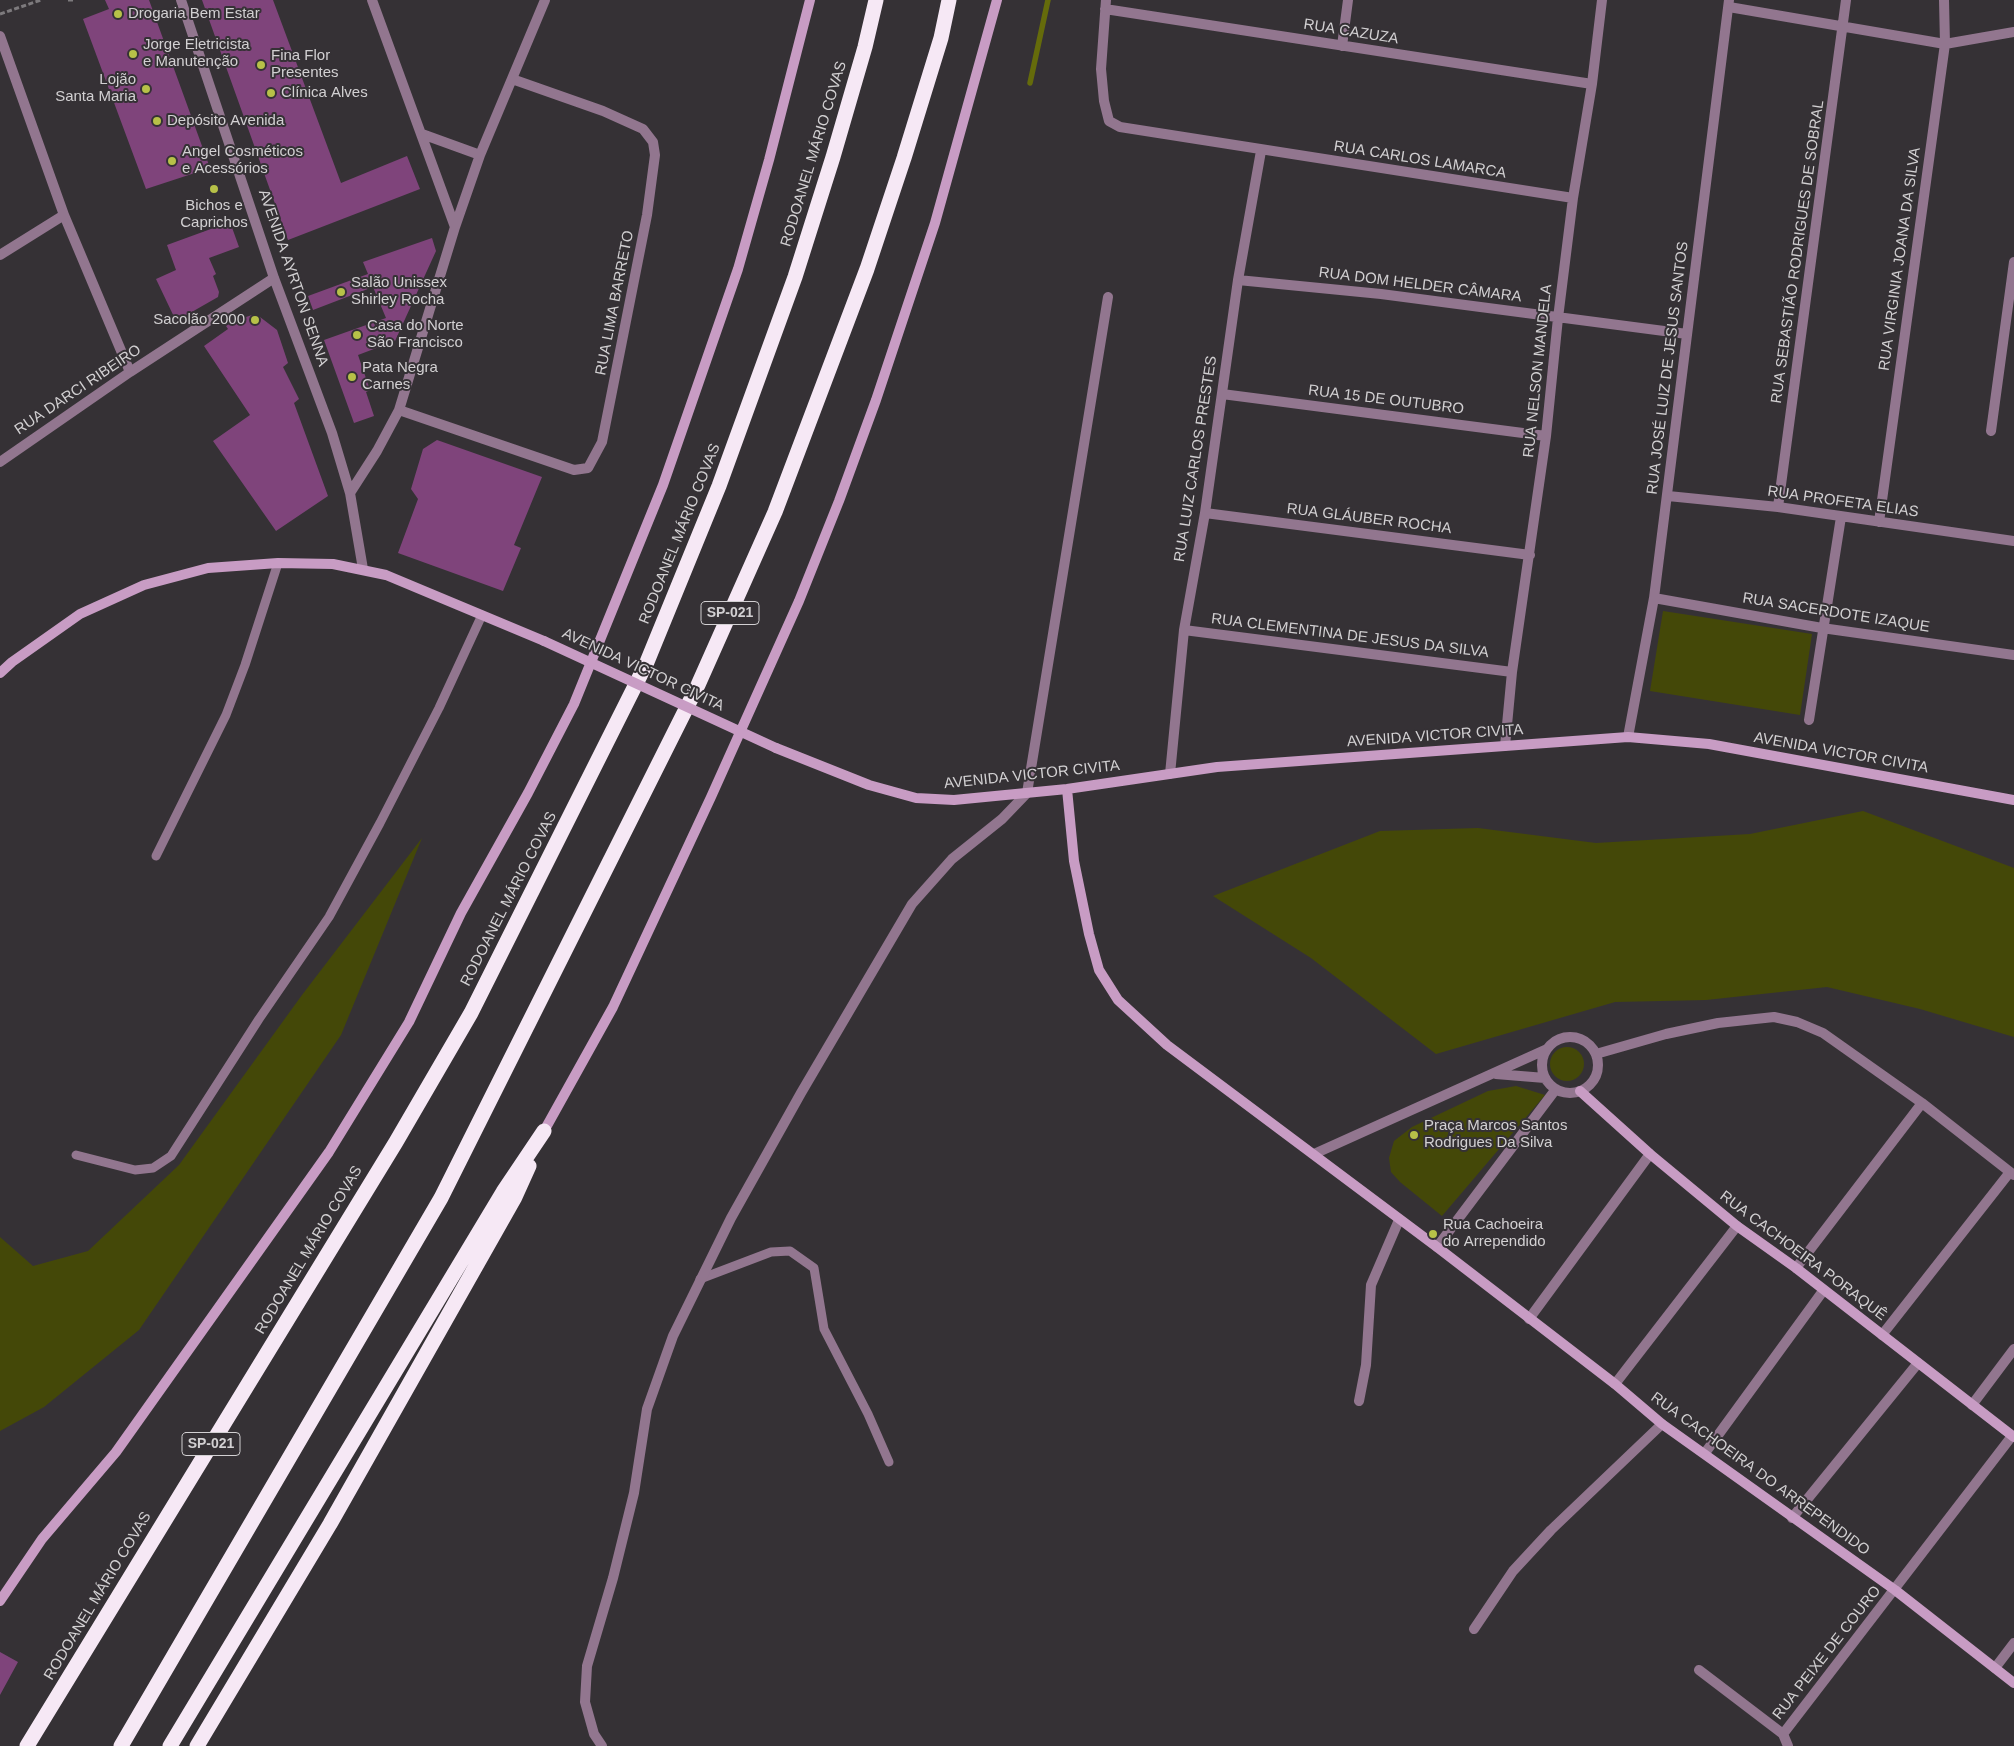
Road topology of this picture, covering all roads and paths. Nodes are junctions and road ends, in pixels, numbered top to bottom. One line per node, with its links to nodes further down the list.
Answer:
1 (41, 0): 17 (path)
2 (68, 0): 3 (path)
3 (73, 0)
4 (181, 0): 33 (street, AVENIDA AYRTON SENNA)
5 (372, 0): 25 (street)
6 (545, 0): 23 (street)
7 (810, 0): 100 (main road)
8 (876, 0): 107 (highway, RODOANEL MÁRIO COVAS / SP-021)
9 (949, 0): 108 (highway, SP-021)
10 (996, 0): 76 (main road)
11 (1348, 0): 22 (street)
12 (1602, 0): 24 (street, RUA NELSON MANDELA)
13 (1846, 0): 18 (street, RUA SEBASTIÃO RODRIGUES DE SOBRAL)
14 (1944, 0): 21 (street, RUA VIRGINIA JOANA DA SILVA)
15 (1106, 4): 22 (street, RUA CAZUZA); 26 (street, RUA CARLOS LAMARCA)
16 (1729, 4): 18 (street); 37 (street, RUA JOSÉ LUIZ DE JESUS SANTOS)
17 (0, 14)
18 (1844, 27): 21 (street); 46 (street, RUA SEBASTIÃO RODRIGUES DE SOBRAL)
19 (2014, 32): 21 (street)
20 (0, 36): 29 (street)
21 (1945, 44): 49 (street, RUA VIRGINIA JOANA DA SILVA)
22 (1342, 46): 24 (street, RUA CAZUZA)
23 (512, 79): 27 (street); 40 (street, RUA LIMA BARRETO)
24 (1592, 84): 28 (street, RUA NELSON MANDELA)
25 (422, 134): 27 (street); 30 (street)
26 (1261, 151): 28 (street, RUA CARLOS LAMARCA); 34 (street, RUA LUIZ CARLOS PRESTES)
27 (480, 155): 30 (street)
28 (1573, 198): 36 (street, RUA NELSON MANDELA)
29 (64, 215): 31 (street); 38 (street)
30 (455, 227): 40 (street)
31 (0, 255)
32 (2014, 262): 41 (street)
33 (274, 278): 38 (street, RUA DARCI RIBEIRO); 44 (street, AVENIDA AYRTON SENNA)
34 (1238, 280): 36 (street, RUA DOM HELDER CÂMARA); 39 (street, RUA LUIZ CARLOS PRESTES)
35 (1108, 297): 66 (street)
36 (1558, 318): 37 (street, RUA DOM HELDER CÂMARA); 42 (street, RUA NELSON MANDELA)
37 (1687, 334): 45 (street, RUA JOSÉ LUIZ DE JESUS SANTOS)
38 (130, 372): 43 (street, RUA DARCI RIBEIRO)
39 (1222, 394): 42 (street, RUA 15 DE OUTUBRO); 47 (street, RUA LUIZ CARLOS PRESTES)
40 (399, 410): 44 (street)
41 (1990, 431)
42 (1546, 436): 51 (street, RUA NELSON MANDELA)
43 (0, 462)
44 (350, 493): 53 (street, AVENIDA AYRTON SENNA)
45 (1668, 496): 46 (street, RUA PROFETA ELIAS); 54 (street, RUA JOSÉ LUIZ DE JESUS SANTOS)
46 (1778, 508): 48 (street, RUA PROFETA ELIAS)
47 (1205, 512): 51 (street, RUA GLÁUBER ROCHA); 57 (street, RUA LUIZ CARLOS PRESTES)
48 (1841, 516): 49 (street, RUA PROFETA ELIAS); 56 (street)
49 (1879, 522): 50 (street, RUA PROFETA ELIAS)
50 (2014, 541)
51 (1530, 555): 59 (street, RUA NELSON MANDELA)
52 (278, 563): 53 (main road, AVENIDA VICTOR CIVITA); 60 (main road, AVENIDA VICTOR CIVITA); 68 (lane)
53 (363, 569): 55 (main road, AVENIDA VICTOR CIVITA)
54 (1654, 598): 56 (street, RUA SACERDOTE IZAQUE); 62 (street, RUA JOSÉ LUIZ DE JESUS SANTOS)
55 (482, 615): 66 (main road, AVENIDA VICTOR CIVITA, bridge); 79 (lane)
56 (1822, 628): 58 (street, RUA SACERDOTE IZAQUE); 61 (street)
57 (1184, 630): 59 (street, RUA CLEMENTINA DE JESUS DA SILVA); 64 (street, RUA LUIZ CARLOS PRESTES)
58 (2014, 655)
59 (1512, 672): 63 (street, RUA NELSON MANDELA)
60 (0, 673)
61 (1809, 720)
62 (1628, 737): 63 (main road, AVENIDA VICTOR CIVITA); 67 (main road, AVENIDA VICTOR CIVITA)
63 (1505, 746): 64 (main road, AVENIDA VICTOR CIVITA)
64 (1170, 774): 65 (main road, AVENIDA VICTOR CIVITA)
65 (1067, 789): 66 (main road, AVENIDA VICTOR CIVITA); 77 (main road, RUA CACHOEIRA DO ARREPENDIDO)
66 (1028, 793): 85 (street)
67 (2014, 800)
68 (156, 856)
69 (1547, 1049): 70 (street); 71 (street); 72 (street)
70 (1596, 1054): 74 (street); 75 (street)
71 (1495, 1074): 72 (street); 77 (street)
72 (1545, 1078): 73 (street)
73 (1556, 1089): 74 (street); 83 (street)
74 (1580, 1091): 78 (main road, RUA CACHOEIRA PORAQUÊ)
75 (1922, 1104): 80 (street); 84 (street)
76 (544, 1131): 109 (highway); 110 (highway)
77 (1314, 1154): 81 (main road, RUA CACHOEIRA DO ARREPENDIDO)
78 (1650, 1154): 82 (main road, RUA CACHOEIRA PORAQUÊ); 87 (street)
79 (76, 1156)
80 (2012, 1173): 88 (street)
81 (1399, 1220): 83 (main road, RUA CACHOEIRA DO ARREPENDIDO); 92 (street)
82 (1737, 1226): 84 (main road, RUA CACHOEIRA PORAQUÊ); 91 (street)
83 (1437, 1247): 87 (main road, RUA CACHOEIRA DO ARREPENDIDO)
84 (1796, 1268): 86 (main road, RUA CACHOEIRA PORAQUÊ)
85 (700, 1279): 97 (lane); 111 (street)
86 (1823, 1291): 88 (main road, RUA CACHOEIRA PORAQUÊ); 96 (street)
87 (1529, 1318): 91 (main road, RUA CACHOEIRA DO ARREPENDIDO)
88 (1882, 1335): 90 (main road, RUA CACHOEIRA PORAQUÊ)
89 (2014, 1349): 93 (street)
90 (1918, 1363): 93 (main road, RUA CACHOEIRA PORAQUÊ); 98 (street)
91 (1615, 1384): 94 (main road, RUA CACHOEIRA DO ARREPENDIDO)
92 (1359, 1401)
93 (1972, 1405): 95 (main road, RUA CACHOEIRA PORAQUÊ)
94 (1662, 1424): 96 (main road, RUA CACHOEIRA DO ARREPENDIDO); 101 (street)
95 (2013, 1436): 99 (street, RUA PEIXE DE COURO)
96 (1705, 1453): 98 (main road, RUA CACHOEIRA DO ARREPENDIDO)
97 (889, 1462)
98 (1792, 1518): 99 (main road, RUA CACHOEIRA DO ARREPENDIDO)
99 (1895, 1590): 103 (main road, RUA CACHOEIRA DO ARREPENDIDO); 106 (street, RUA PEIXE DE COURO)
100 (0, 1601)
101 (1474, 1629)
102 (2014, 1643): 103 (street)
103 (1995, 1668): 105 (main road, RUA CACHOEIRA DO ARREPENDIDO)
104 (1700, 1670): 106 (street, RUA PEIXE DE COURO)
105 (2014, 1683)
106 (1783, 1734): 112 (street, RUA PEIXE DE COURO)
107 (27, 1746)
108 (121, 1746)
109 (170, 1746)
110 (197, 1746)
111 (602, 1746)
112 (1788, 1746)

